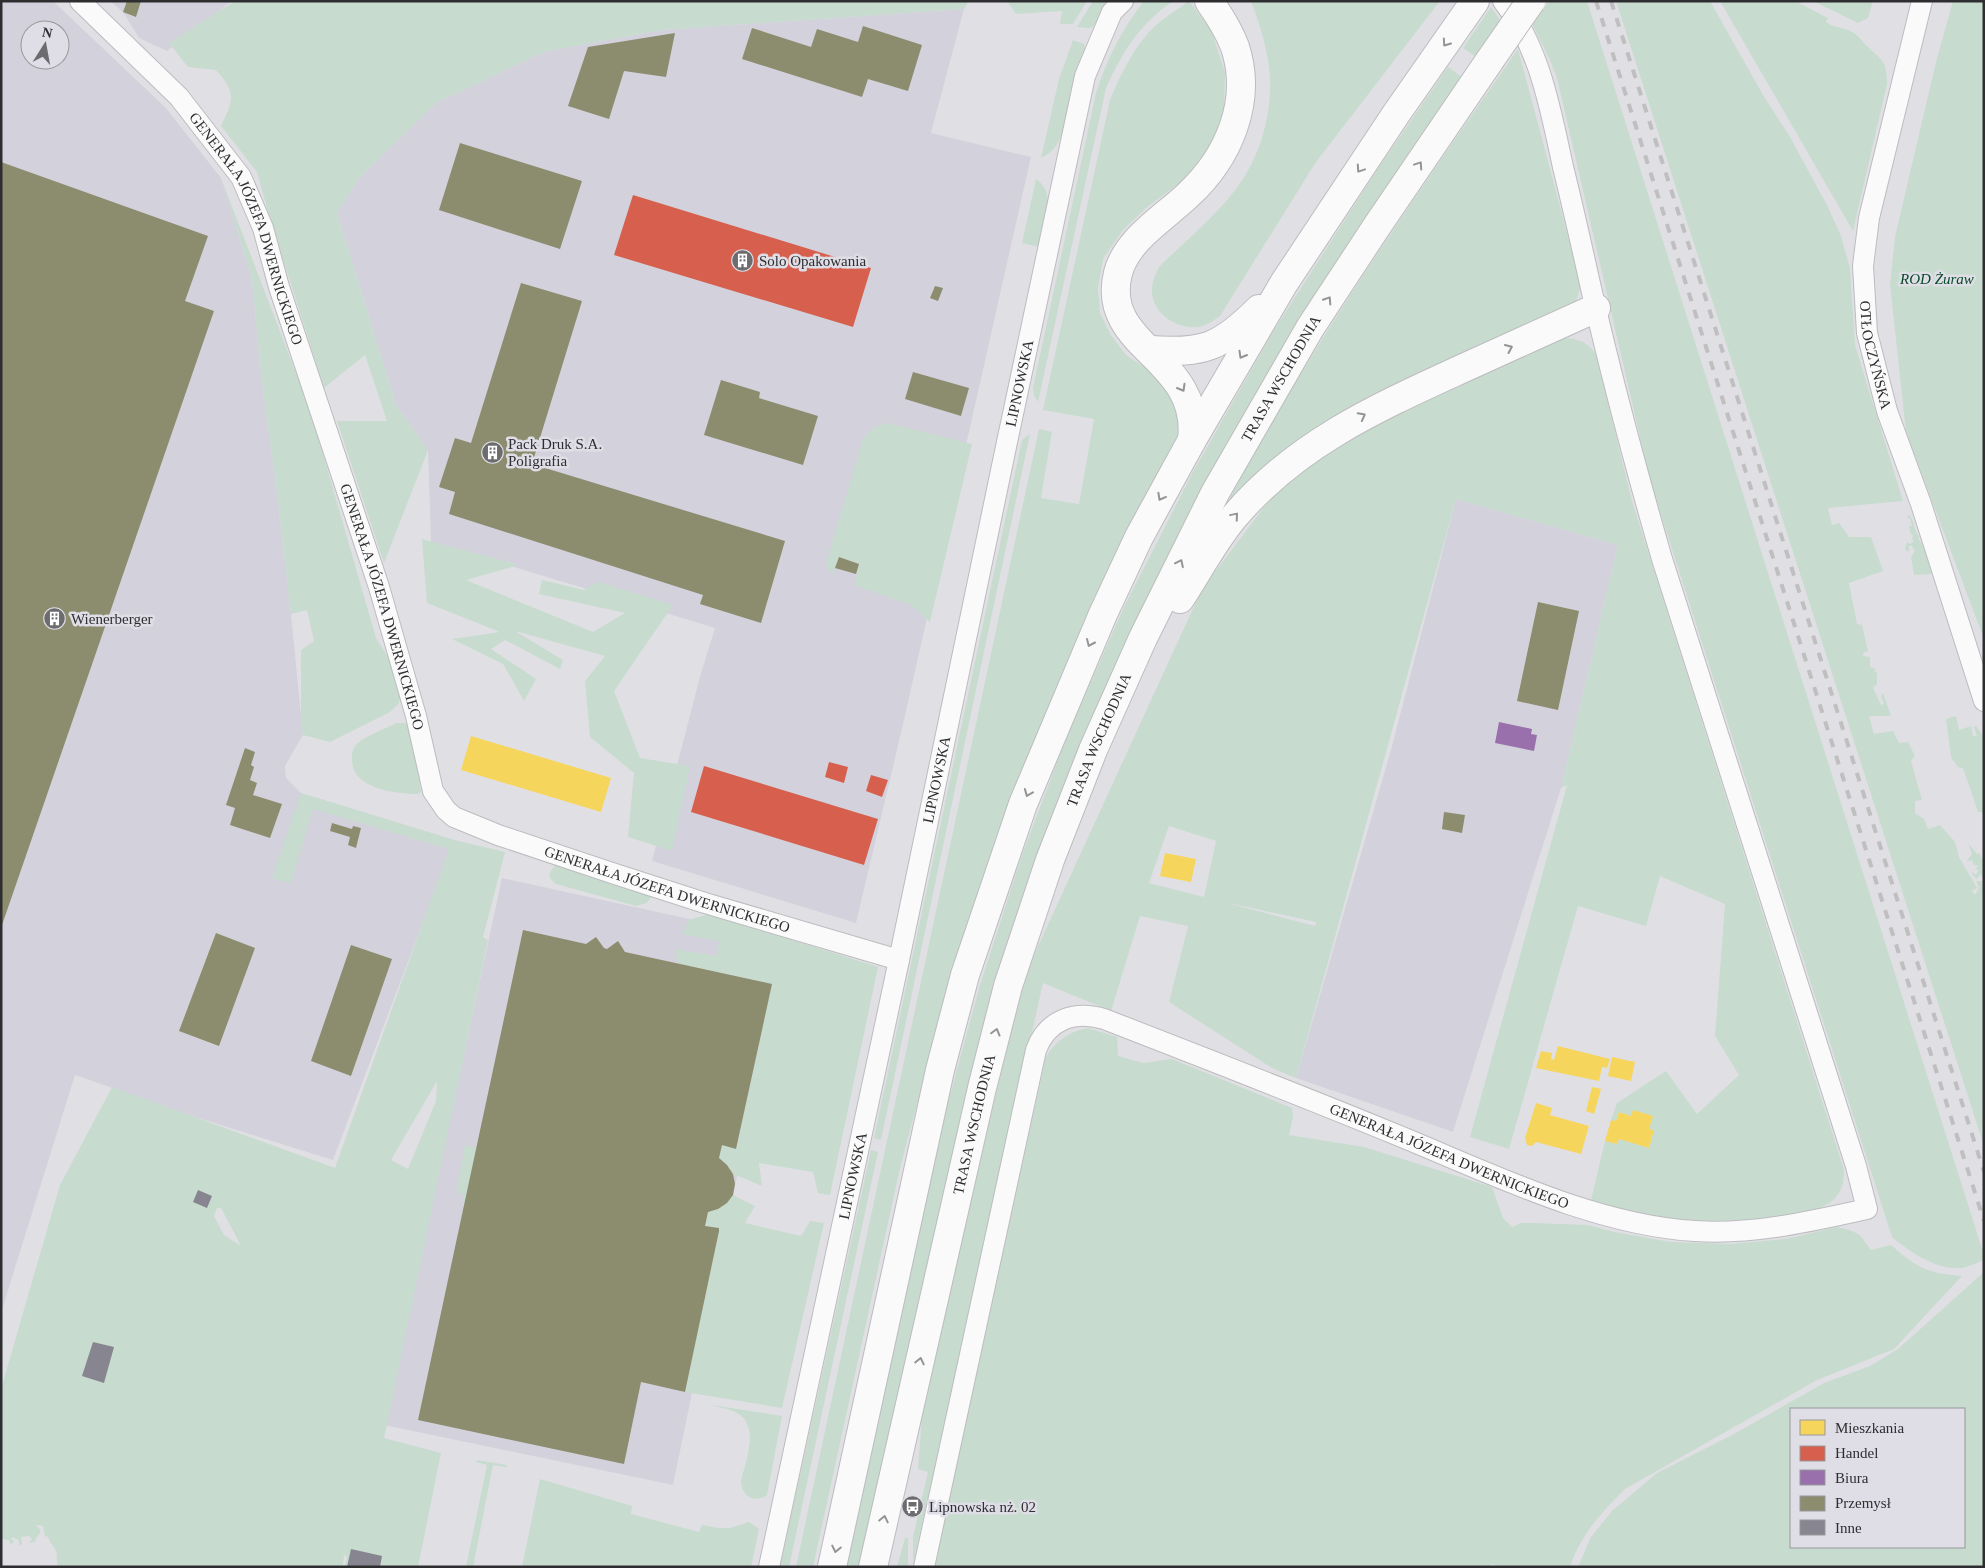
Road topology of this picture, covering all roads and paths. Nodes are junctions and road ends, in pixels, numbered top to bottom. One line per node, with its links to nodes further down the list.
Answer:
1 (80, 1): 14 (street, GENERAŁA JÓZEFA DWERNICKIEGO)
2 (1123, 1): 14 (street, LIPNOWSKA)
3 (1209, 1): 10 (main road)
4 (1503, 1): 9 (street)
5 (1531, 1): 12 (main road, TRASA WSCHODNIA, one-way to 5, bridge)
6 (1922, 1): 13 (street, OTŁOCZYŃSKA)
7 (1475, 2): 8 (main road, one-way to 8)
8 (1284, 283): 10 (main road); 11 (main road, one-way to 11)
9 (1596, 308): 12 (main road, one-way to 9); 18 (street, GENERAŁA JÓZEFA DWERNICKIEGO)
10 (1150, 350): 11 (main road, one-way to 11)
11 (1192, 440): 16 (main road, one-way to 16)
12 (1143, 638): 17 (main road, TRASA WSCHODNIA, one-way to 12)
13 (1984, 701)
14 (899, 960): 15 (street, LIPNOWSKA)
15 (769, 1567)
16 (832, 1567)
17 (873, 1567)
18 (924, 1567)

